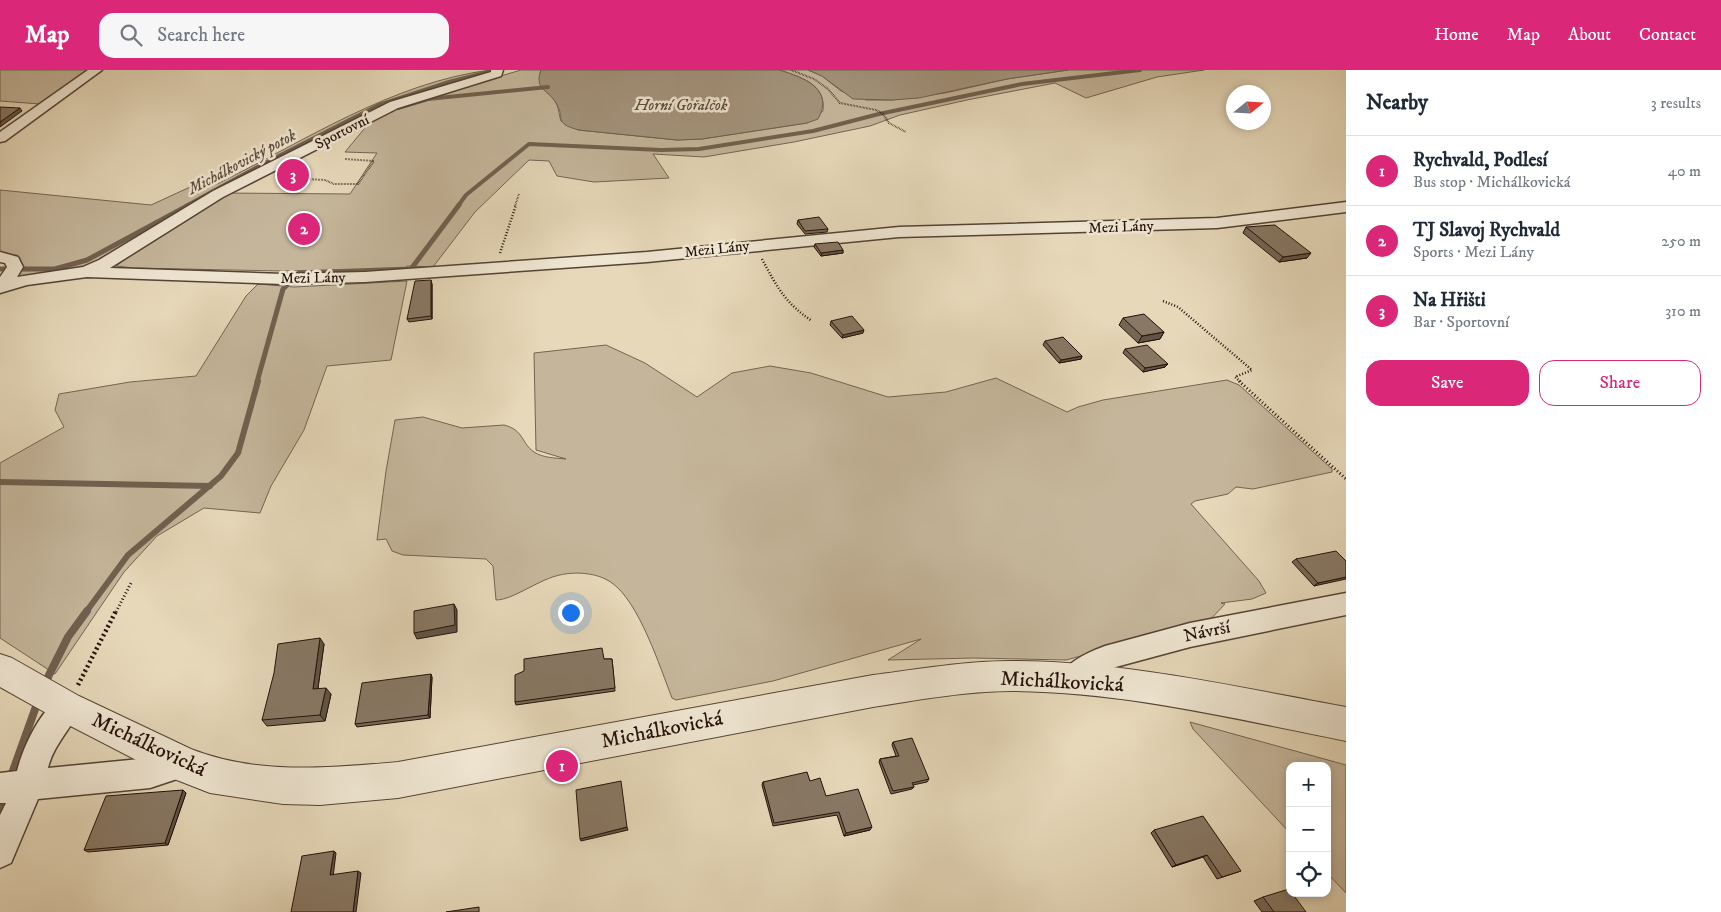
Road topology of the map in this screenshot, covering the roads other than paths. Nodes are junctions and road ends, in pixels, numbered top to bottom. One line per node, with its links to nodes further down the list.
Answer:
1 (96, 70): 3 (street)
2 (498, 71): 6 (street, Sportovní)
3 (0, 138)
4 (1346, 207): 6 (street, Mezi Lány)
5 (0, 257): 7 (street)
6 (87, 272): 7 (street, Sportovní)
7 (7, 279)
8 (1346, 604): 10 (street, Návrší)
9 (0, 669): 11 (street, Michálkovická)
10 (1073, 678): 12 (street, Michálkovická); 13 (street, Michálkovická)
11 (67, 707): 13 (street, Michálkovická); 14 (street)
12 (1346, 724)
13 (182, 764): 14 (street)
14 (14, 786): 15 (street)
15 (0, 852)

